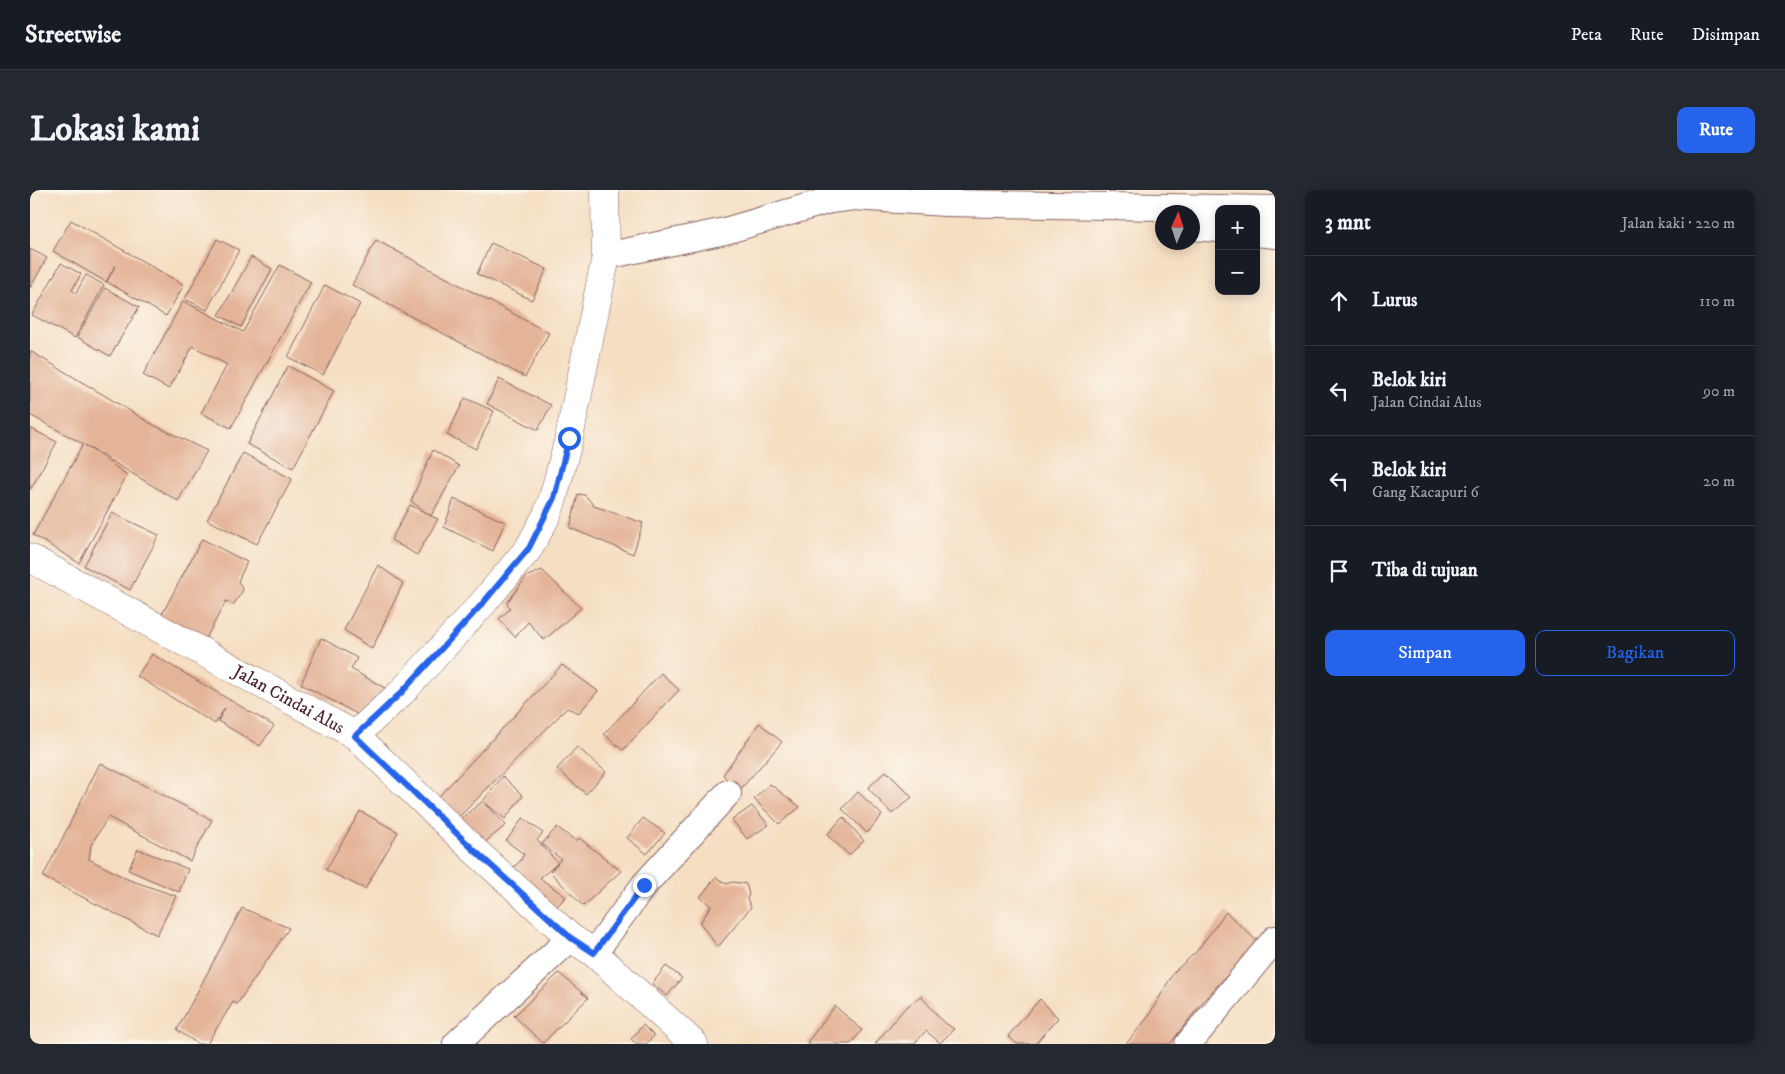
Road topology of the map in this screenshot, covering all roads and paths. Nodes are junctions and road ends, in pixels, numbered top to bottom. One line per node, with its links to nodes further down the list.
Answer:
1 (605, 192): 9 (street)
2 (945, 203): 3 (street); 4 (street); 9 (street)
3 (1275, 208)
4 (1155, 223)
5 (1200, 228): 6 (street)
6 (1215, 229)
7 (1260, 233): 8 (street)
8 (1275, 235)
9 (606, 256): 11 (street)
10 (30, 558): 11 (street, Jalan Cindai Alus)
11 (355, 736): 13 (street, Jalan Cindai Alus)
12 (728, 793): 15 (street)
13 (571, 938): 15 (street, Jalan Cindai Alus); 16 (street)
14 (1275, 939): 18 (street)
15 (594, 953): 17 (street, Jalan Cindai Alus)
16 (456, 1044)
17 (694, 1044)
18 (1188, 1044)

